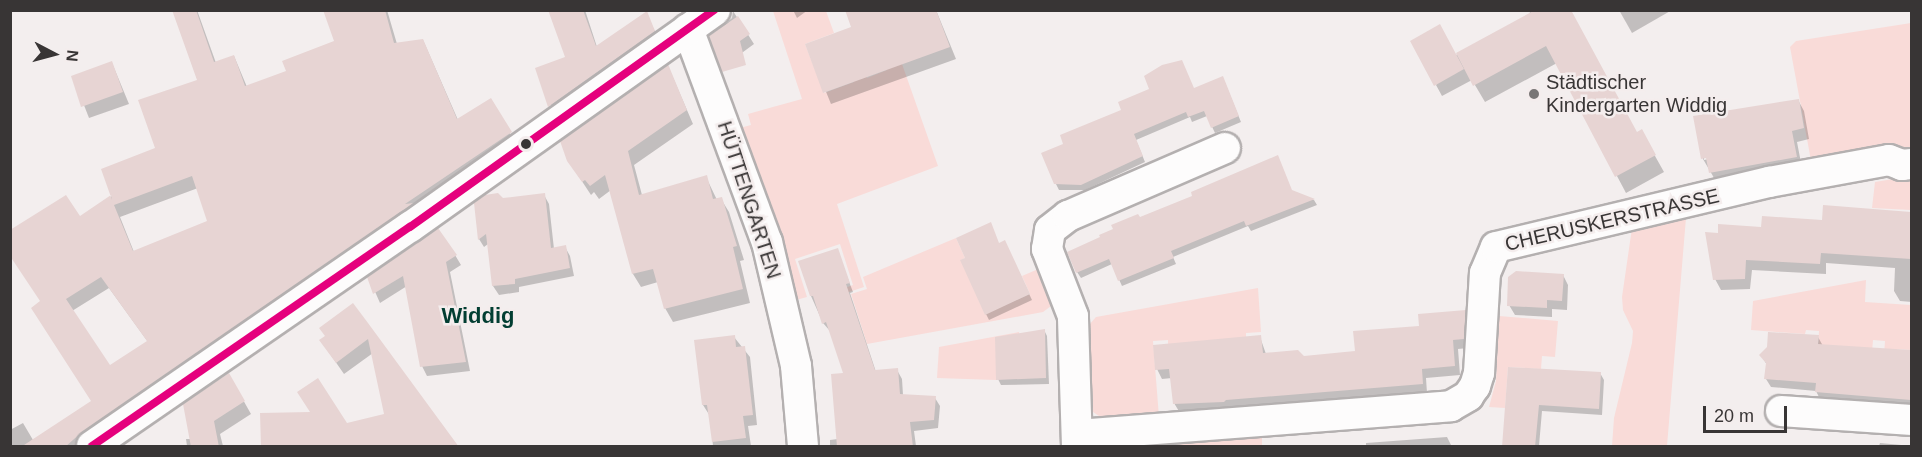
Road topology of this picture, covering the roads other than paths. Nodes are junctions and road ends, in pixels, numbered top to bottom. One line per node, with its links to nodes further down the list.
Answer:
1 (715, 10): 2 (street)
2 (688, 29): 8 (street); 9 (street, HÜTTENGARTEN)
3 (1225, 148): 7 (street)
4 (1911, 164): 7 (street, CHERUSKERSTRASSE)
5 (1781, 411): 6 (street)
6 (1911, 420)
7 (1078, 441)
8 (98, 445)
9 (803, 447)

